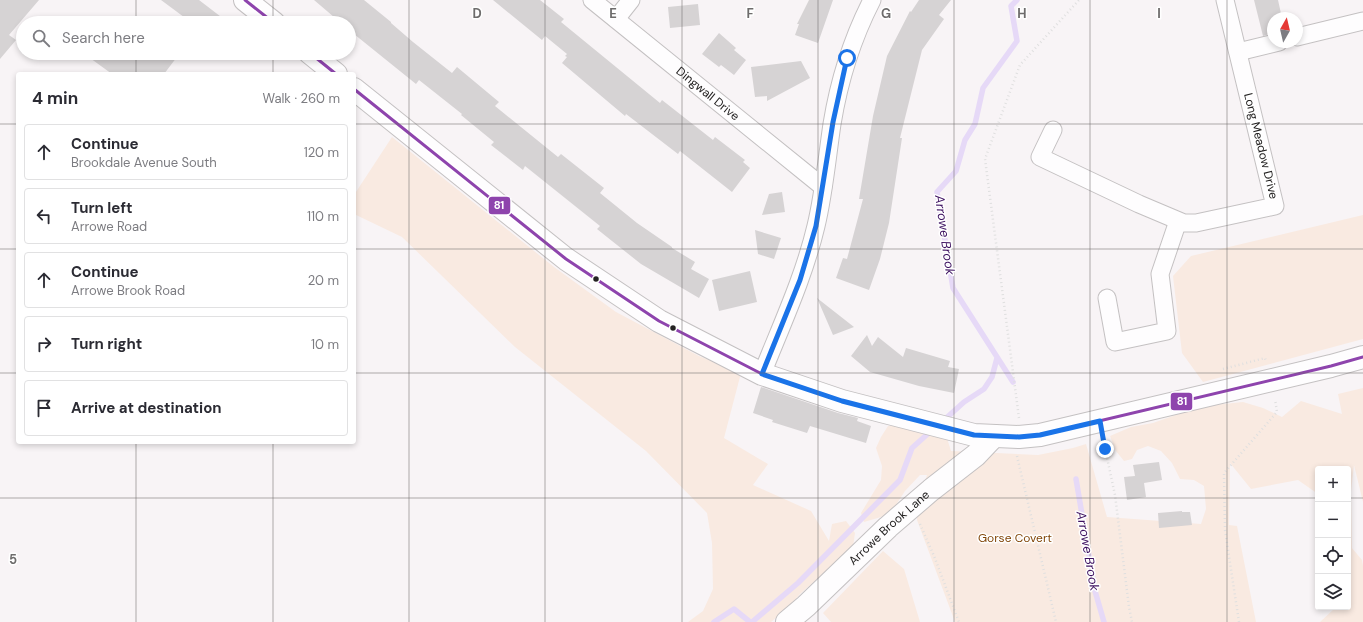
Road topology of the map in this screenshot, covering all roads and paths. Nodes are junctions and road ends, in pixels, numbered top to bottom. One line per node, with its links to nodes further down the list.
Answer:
1 (245, 0): 7 (street)
2 (592, 0): 8 (street, Dingwall Drive)
3 (631, 0): 8 (street)
4 (872, 0): 17 (street)
5 (1079, 0): 25 (path)
6 (1225, 0): 12 (street, Long Meadow Drive)
7 (265, 16)
8 (616, 19): 17 (street, Dingwall Drive)
9 (1363, 21): 10 (street)
10 (1303, 36)
11 (1267, 45): 12 (street)
12 (1238, 52): 18 (street, Long Meadow Drive)
13 (319, 60): 14 (street)
14 (334, 72)
15 (356, 91): 22 (street)
16 (1053, 130): 18 (street, Long Meadow Drive)
17 (823, 187): 22 (street)
18 (1178, 220): 19 (street)
19 (1107, 298)
20 (1363, 357): 23 (street)
21 (1219, 371): 23 (path)
22 (762, 374): 25 (street)
23 (1272, 380): 24 (street); 31 (path)
24 (1100, 421): 25 (street); 30 (path)
25 (1009, 431): 26 (street, Arrowe Brook Lane); 29 (path)
26 (912, 506): 27 (street, Arrowe Brook Lane); 28 (path)
27 (787, 622)
28 (959, 622)
29 (1056, 622)
30 (1132, 622)
31 (1239, 622)

